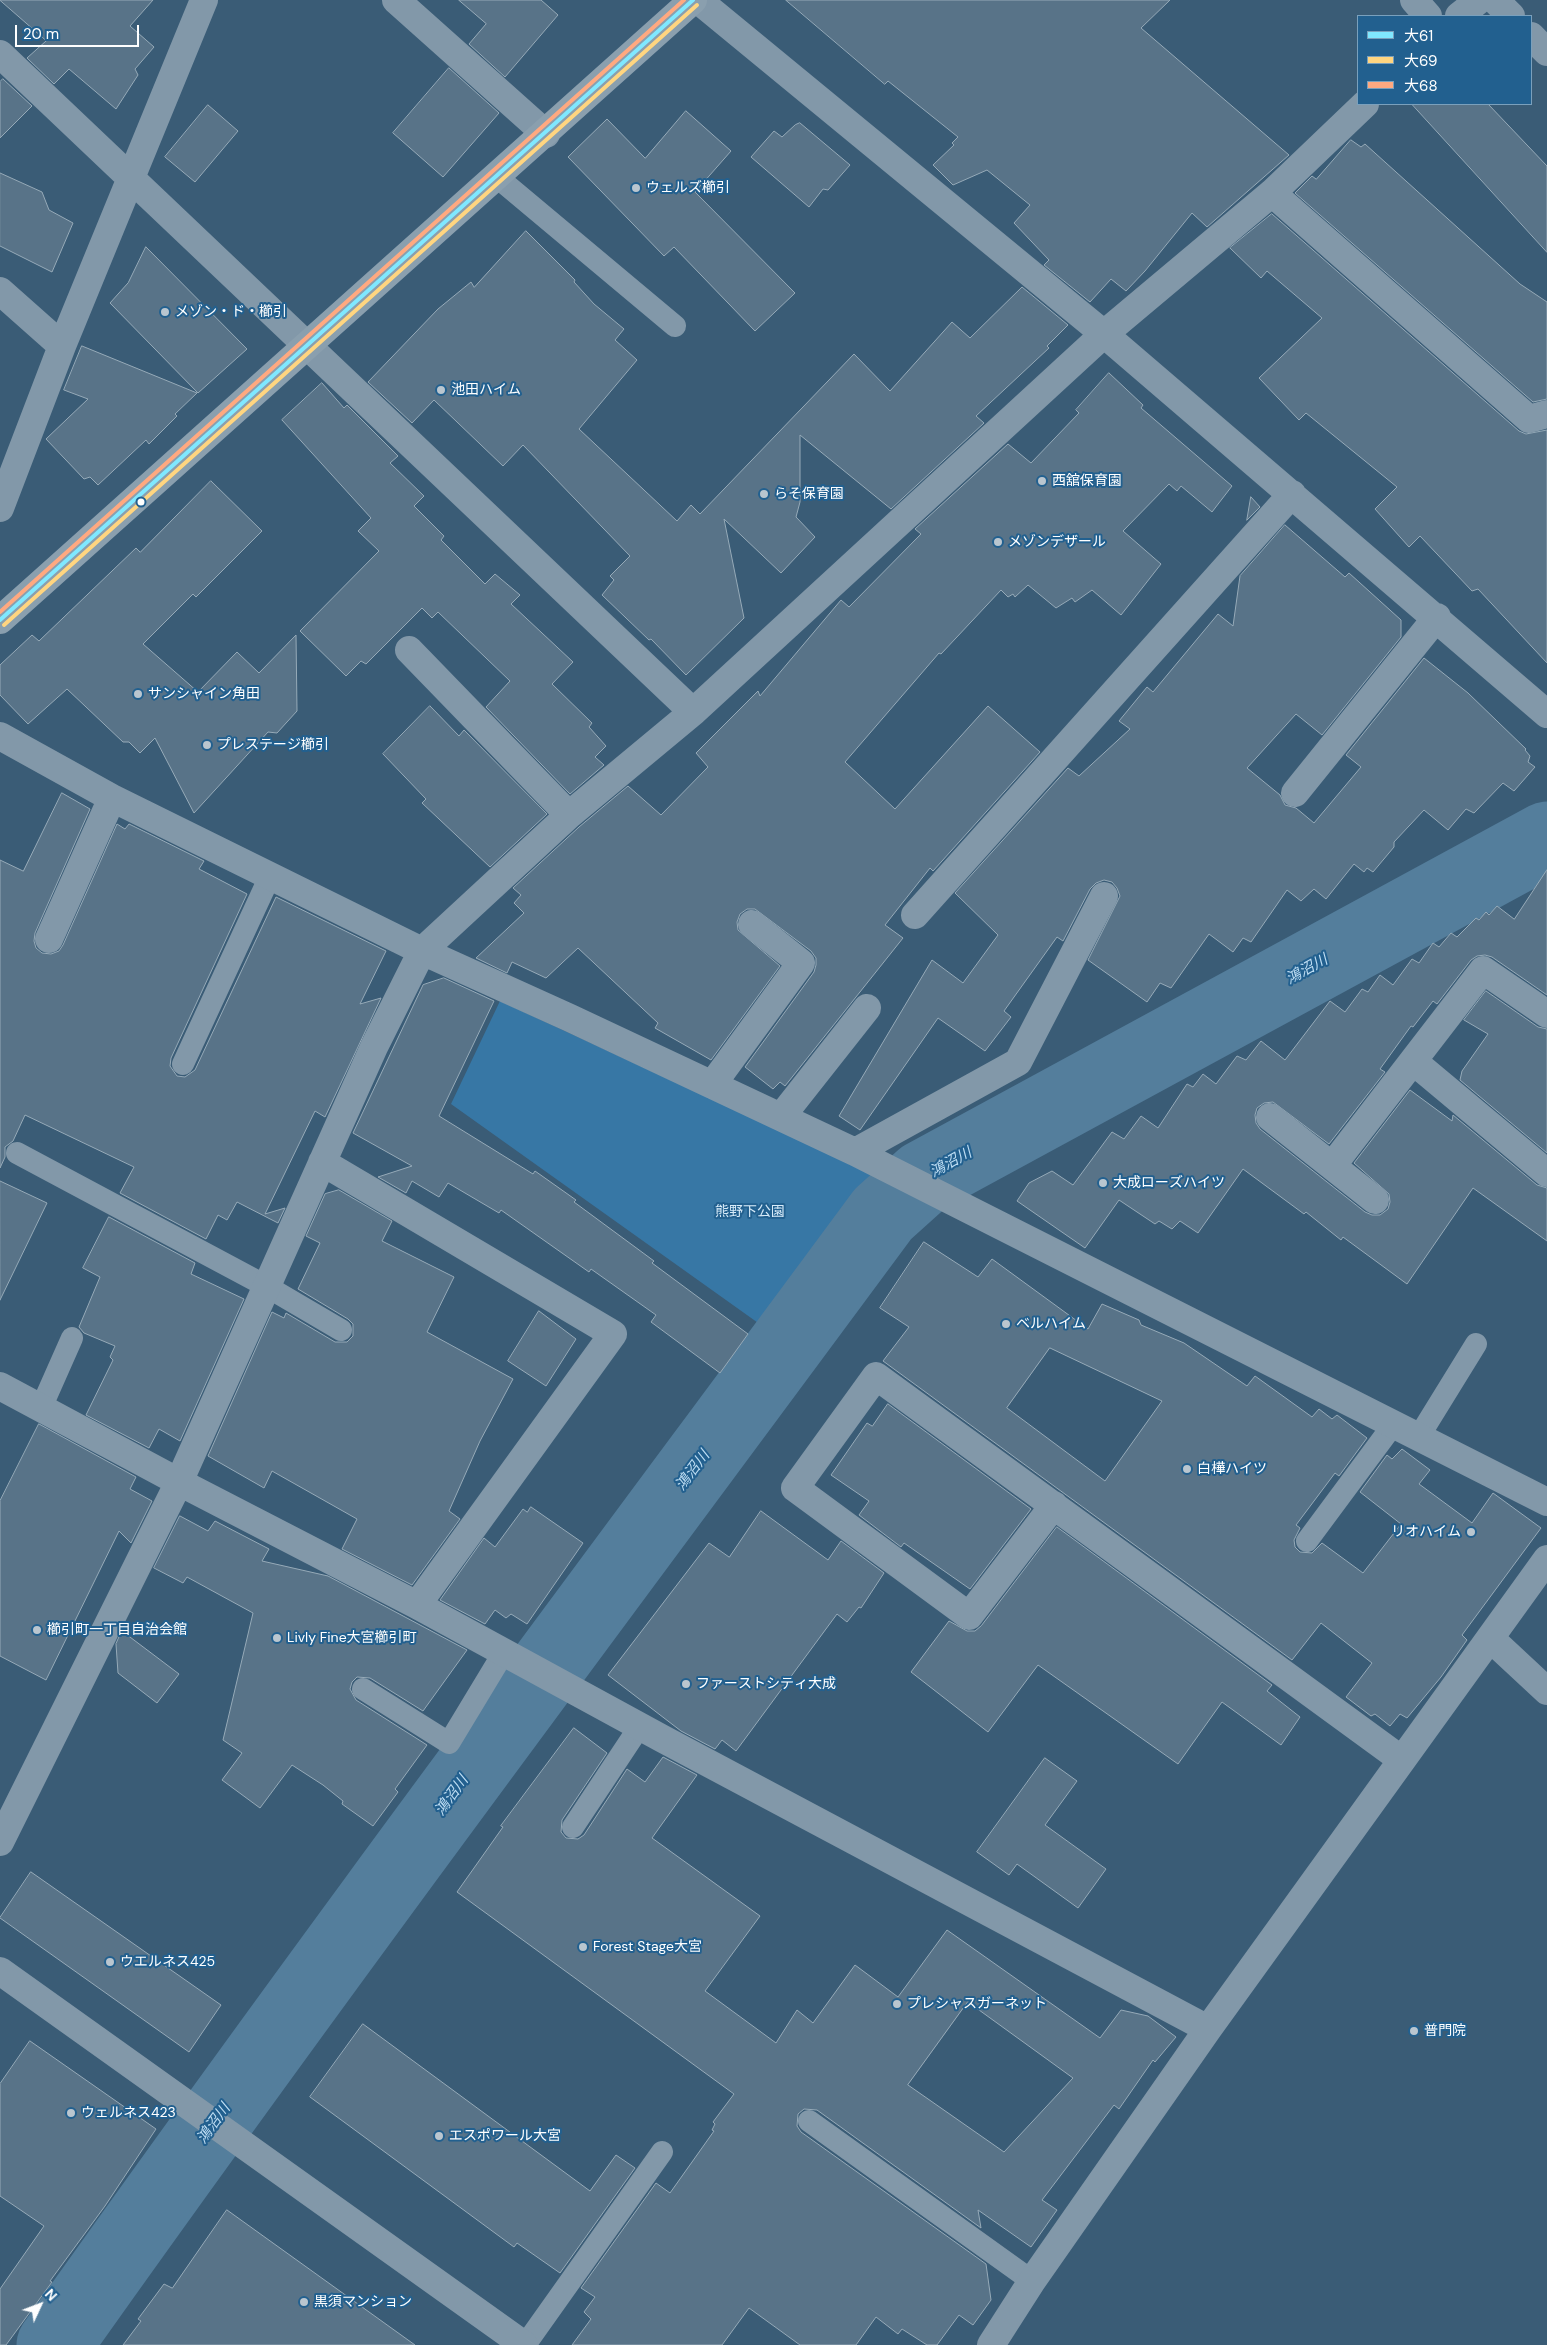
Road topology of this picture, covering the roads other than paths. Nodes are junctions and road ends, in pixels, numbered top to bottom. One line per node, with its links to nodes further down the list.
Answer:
1 (204, 0): 16 (street)
2 (396, 0): 15 (street)
3 (693, 0): 15 (street)
4 (698, 0): 21 (street)
5 (1414, 0): 8 (street)
6 (1479, 0): 9 (street)
7 (1495, 0): 10 (street)
8 (1427, 15)
9 (1460, 15)
10 (1510, 15)
11 (1532, 37): 12 (street)
12 (1547, 52)
13 (0, 54): 16 (street)
14 (1364, 105): 18 (street)
15 (546, 134): 17 (street)
16 (132, 177): 22 (street); 23 (street)
17 (497, 177): 20 (lane); 23 (street)
18 (1272, 193): 21 (street); 24 (street)
19 (0, 291): 22 (street)
20 (675, 326)
21 (1104, 334): 25 (street); 30 (street)
22 (62, 346): 26 (street)
23 (306, 346): 28 (street); 30 (street)
24 (1547, 414)
25 (1292, 494): 27 (street); 38 (street)
26 (0, 508)
27 (1436, 617): 31 (street); 33 (street)
28 (0, 620)
29 (409, 650): 35 (street)
30 (693, 712): 35 (street)
31 (1547, 714)
32 (0, 736): 34 (street)
33 (1295, 793)
34 (112, 798): 36 (street); 40 (street)
35 (569, 815): 41 (street)
36 (270, 876): 41 (street); 45 (lane)
37 (1104, 896): 49 (street)
38 (915, 915)
39 (752, 924): 46 (street)
40 (49, 939)
41 (422, 951): 46 (street); 51 (street)
42 (867, 1008): 47 (street)
43 (1547, 1014): 44 (street)
44 (1413, 1061): 52 (street); 53 (street)
45 (183, 1064)
46 (712, 1085): 47 (street)
47 (781, 1117): 49 (street)
48 (1270, 1117): 52 (street)
49 (855, 1152): 61 (street)
50 (17, 1153): 55 (lane)
51 (322, 1162): 55 (street); 68 (street)
52 (1332, 1166): 54 (street)
53 (1547, 1173)
54 (1375, 1200)
55 (266, 1286): 56 (lane); 63 (street)
56 (341, 1330)
57 (72, 1338): 60 (lane)
58 (1476, 1344): 62 (lane)
59 (0, 1386): 60 (street)
60 (41, 1408): 63 (street)
61 (1393, 1425): 62 (street); 66 (lane)
62 (1418, 1438): 64 (street)
63 (178, 1482): 68 (street); 76 (street)
64 (1547, 1502)
65 (1054, 1505): 65 (street); 74 (street)
66 (1307, 1541)
67 (1547, 1559): 69 (street)
68 (417, 1605): 70 (street)
69 (1490, 1638): 72 (street); 74 (street)
70 (504, 1652): 71 (lane); 73 (street)
71 (363, 1689)
72 (1547, 1691)
73 (640, 1726): 75 (lane); 78 (street)
74 (1402, 1760): 78 (street)
75 (573, 1826)
76 (0, 1842)
77 (0, 1971): 82 (street)
78 (1208, 2029): 81 (street)
79 (809, 2121): 81 (lane)
80 (662, 2152): 82 (lane)
81 (1032, 2281): 83 (street)
82 (524, 2345)
83 (992, 2345)

